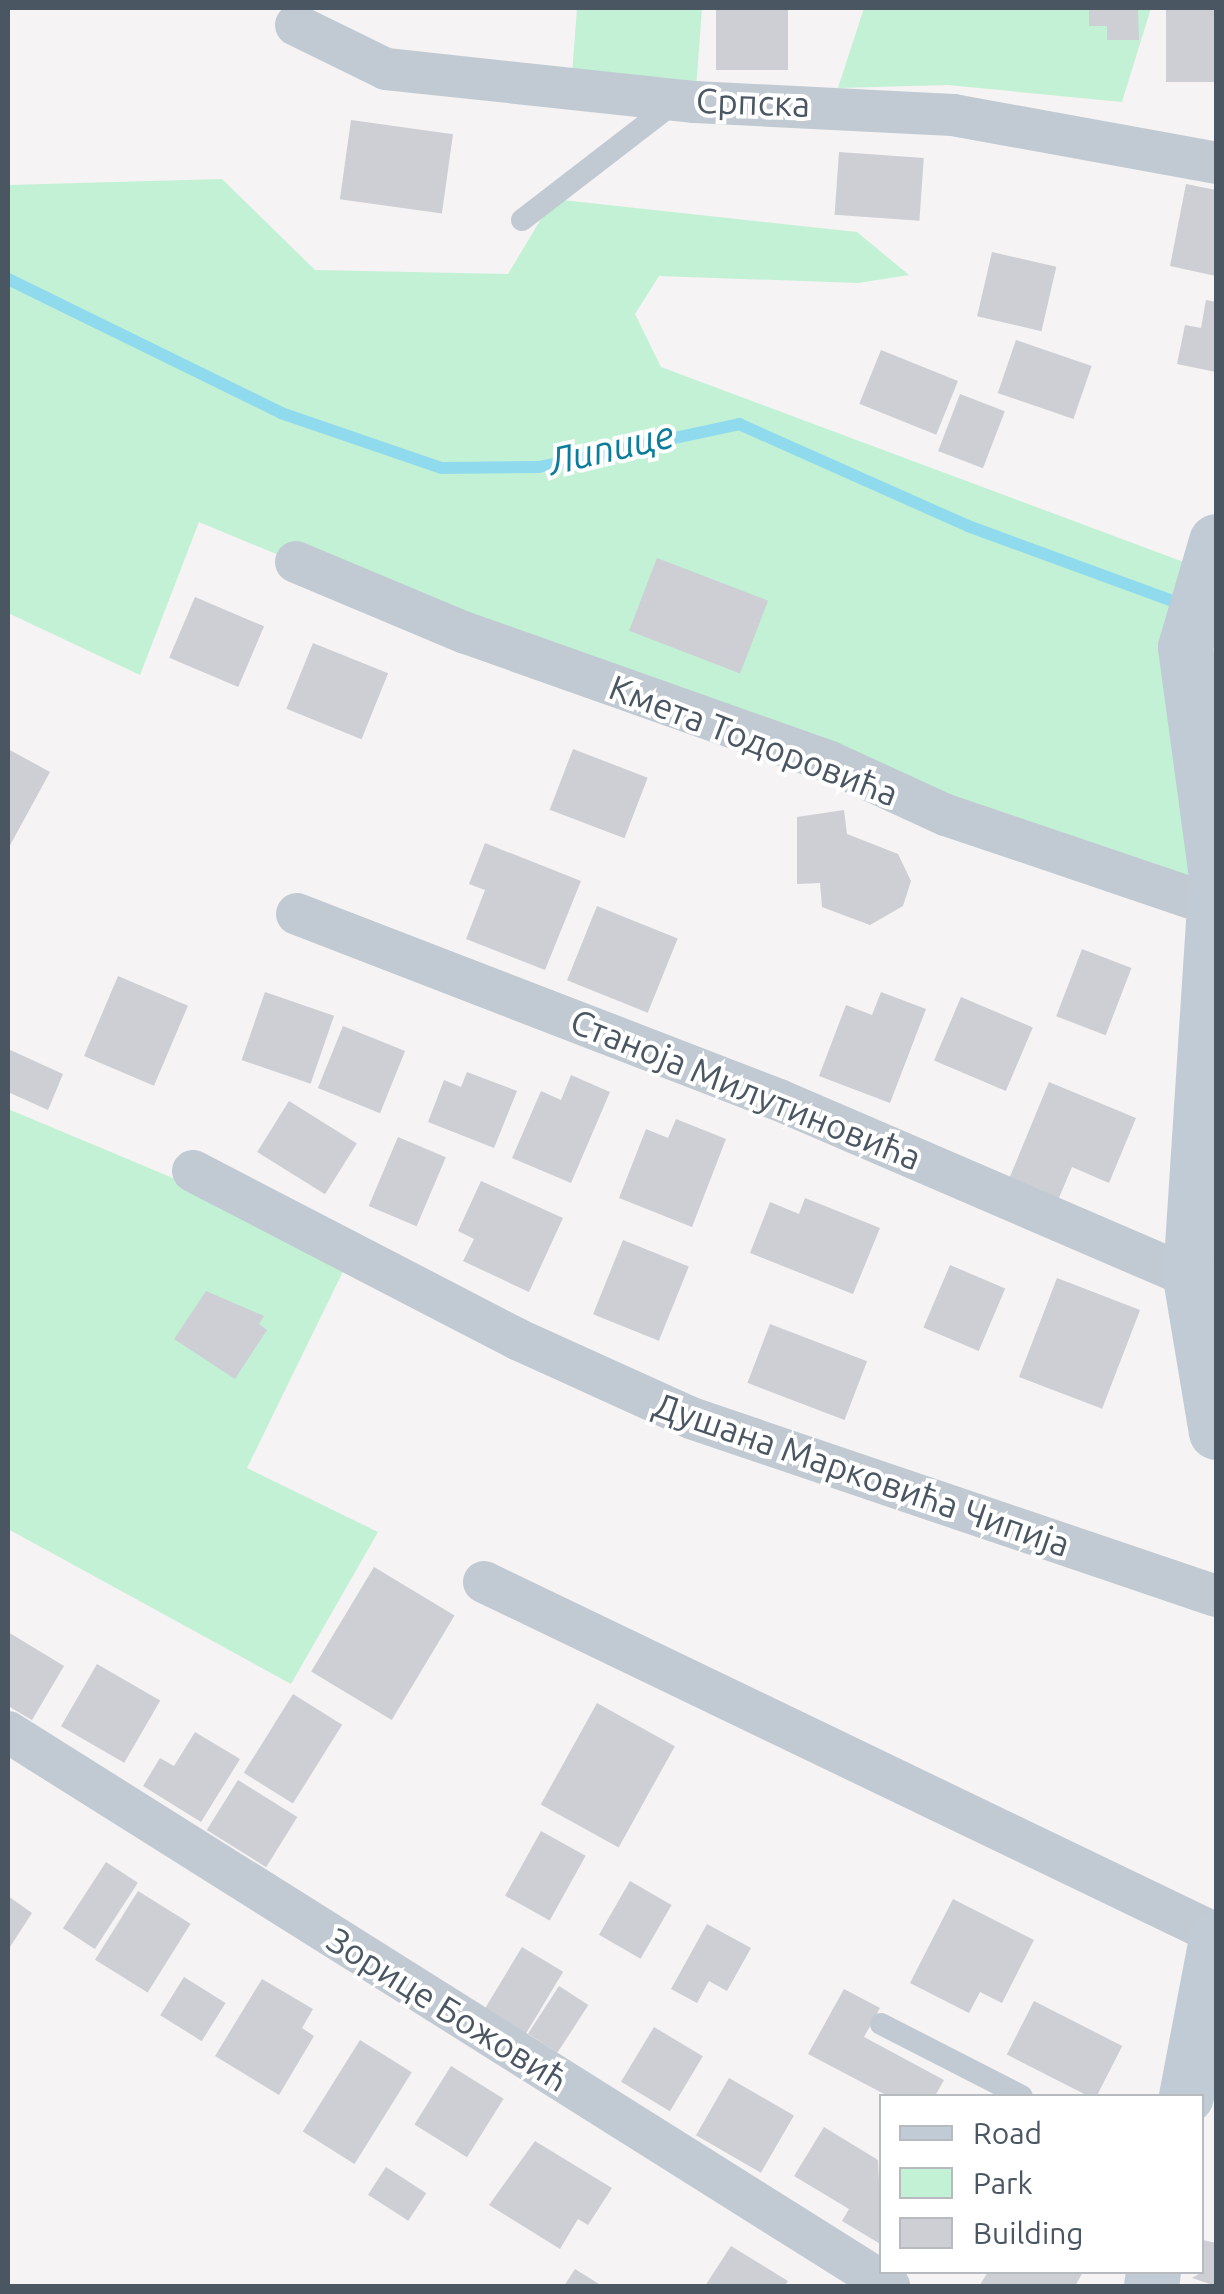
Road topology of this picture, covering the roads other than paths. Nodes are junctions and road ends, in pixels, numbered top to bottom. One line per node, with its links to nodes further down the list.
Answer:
1 (296, 25): 2 (street, Српска)
2 (679, 100): 3 (street, Српска); 4 (lane)
3 (1216, 163)
4 (522, 220)
5 (296, 562): 7 (street, Кмета Тодоровића)
6 (1201, 586): 7 (street)
7 (1215, 906): 10 (street)
8 (297, 914): 10 (street, Станоја Милутиновића)
9 (194, 1172): 13 (street, Душана Марковића Чипија)
10 (1190, 1277): 11 (street)
11 (1216, 1432)
12 (484, 1582): 15 (street)
13 (1216, 1596)
14 (8, 1732): 19 (street, Зорице Божовић)
15 (1216, 1936): 18 (street)
16 (880, 2024): 17 (lane)
17 (1018, 2094)
18 (1186, 2094)
19 (890, 2286)

